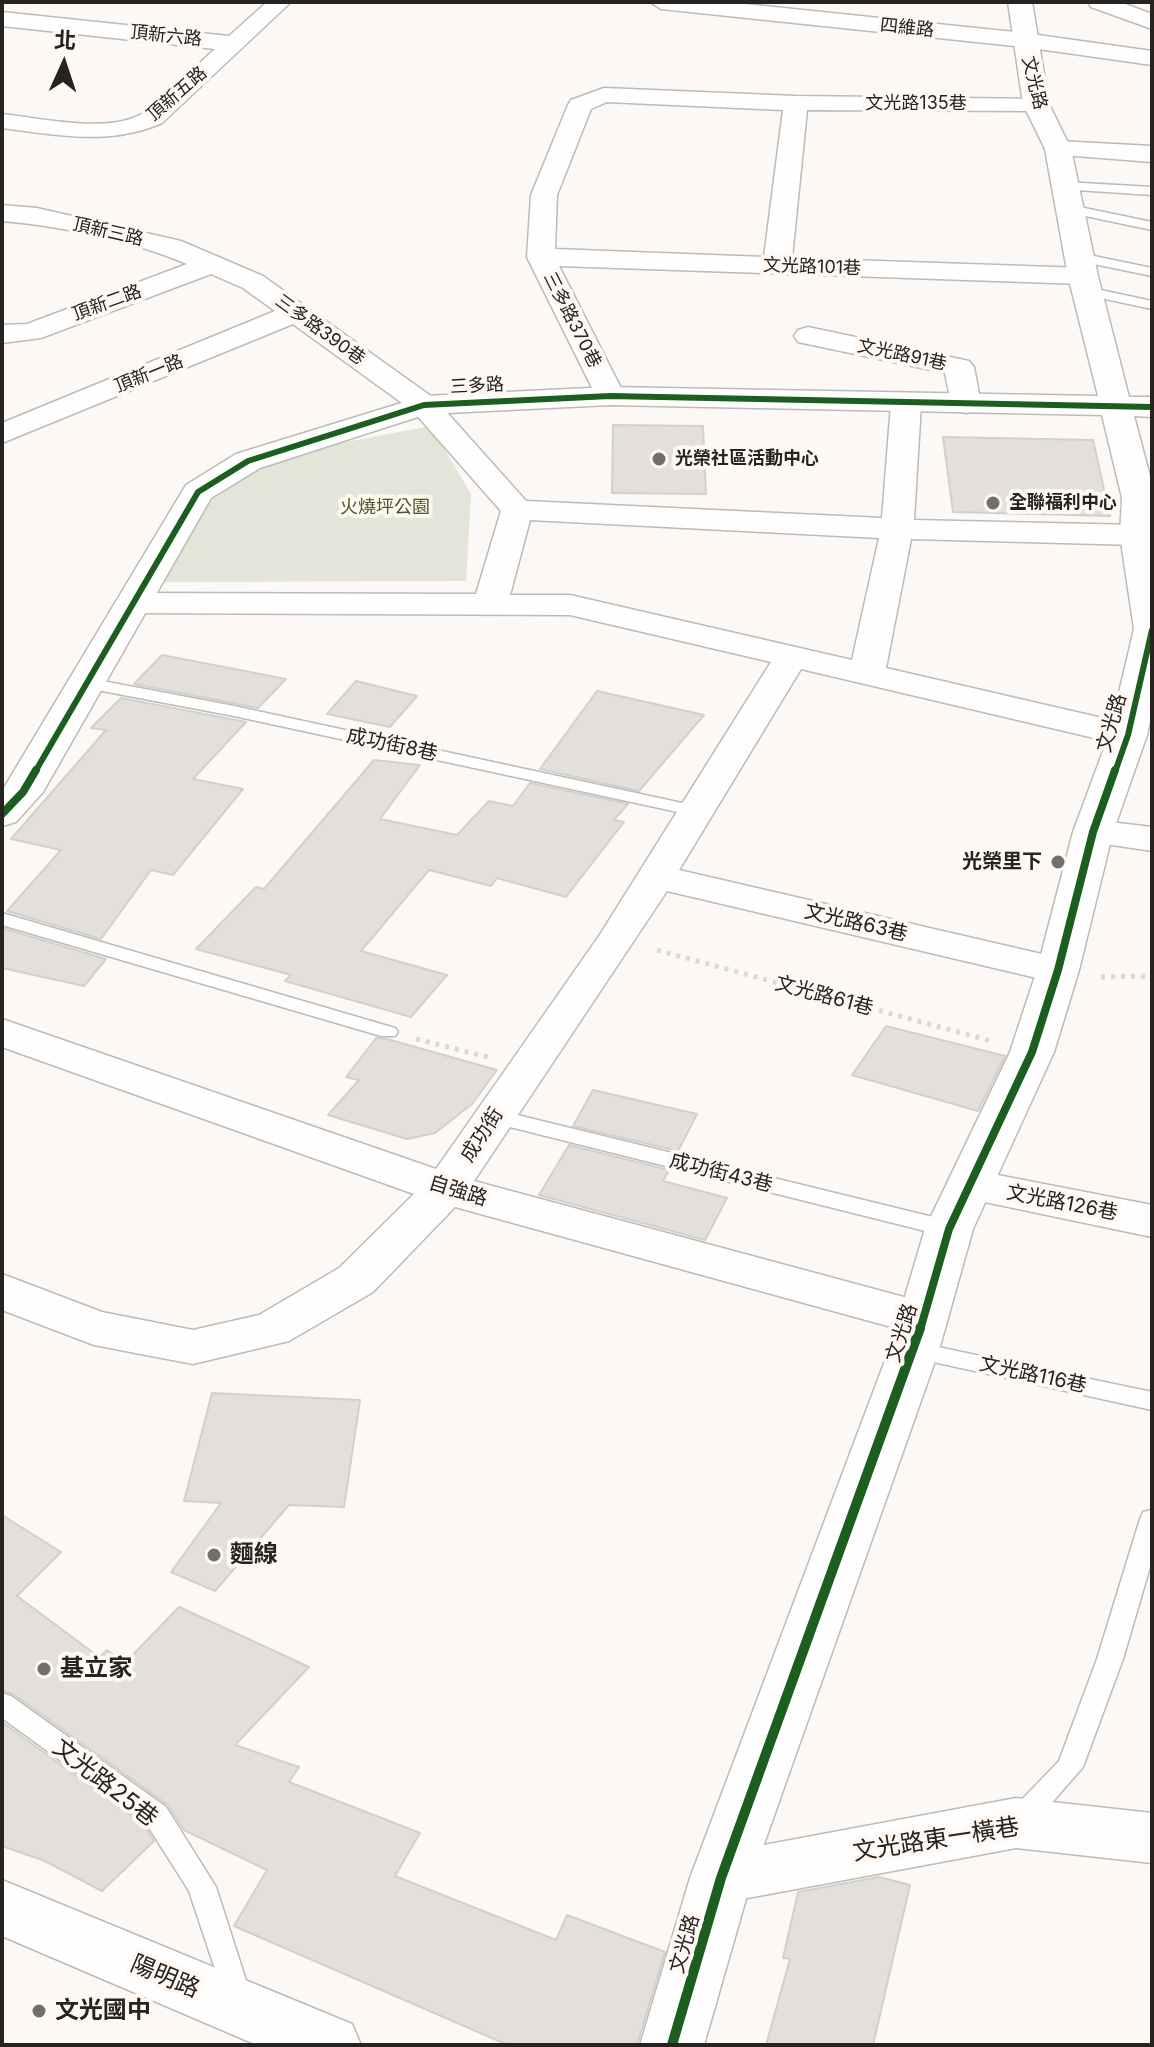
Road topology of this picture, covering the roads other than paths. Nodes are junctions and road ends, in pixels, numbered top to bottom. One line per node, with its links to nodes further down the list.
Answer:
1 (280, 2): 8 (street, 頂新五路)
2 (661, 2): 7 (street, 四維路)
3 (1020, 2): 7 (street, 文光路)
4 (1099, 2): 6 (street)
5 (2, 19): 8 (street, 頂新六路)
6 (1152, 22)
7 (1024, 40): 9 (street, 四維路); 11 (street, 文光路)
8 (234, 44): 13 (street, 頂新五路)
9 (1152, 58)
10 (796, 103): 11 (street, 文光路135巷); 12 (street, 文光路135巷); 22 (street)
11 (1036, 104): 14 (street, 文光路)
12 (580, 105): 20 (street, 三多路370巷)
13 (2, 121)
14 (1058, 149): 15 (street); 17 (street, 文光路)
15 (1152, 154)
16 (1152, 191): 17 (lane)
17 (1068, 198): 19 (lane); 24 (street, 文光路)
18 (2, 213): 21 (street, 頂新三路)
19 (1152, 226)
20 (541, 257): 22 (street, 文光路101巷); 29 (street, 三多路370巷)
21 (210, 265): 26 (street, 三多路390巷); 27 (street, 頂新二路)
22 (777, 266): 24 (street, 文光路101巷)
23 (1152, 272): 24 (lane)
24 (1083, 275): 25 (lane); 33 (street, 文光路)
25 (1152, 305)
26 (296, 313): 32 (street, 三多路390巷); 35 (street, 頂新一路)
27 (2, 334)
28 (808, 336): 31 (street, 文光路91巷)
29 (610, 396): 30 (street, 三多路); 32 (street, 三多路)
30 (906, 404): 31 (street, 三多路); 38 (street)
31 (966, 404): 33 (street, 三多路)
32 (424, 405): 37 (street, 三多路390巷); 40 (street, 三多路)
33 (1117, 406): 34 (street, 三多路); 36 (street, 文光路)
34 (1152, 407)
35 (2, 434)
36 (1145, 499): 39 (street, 文光路)
37 (517, 510): 38 (street); 41 (street)
38 (897, 529): 39 (street); 44 (street)
39 (1137, 535): 42 (street, 文光路)
40 (134, 603): 41 (street); 45 (street, 三多路)
41 (490, 604): 43 (street)
42 (1152, 630): 46 (street, 文光路)
43 (792, 656): 44 (street); 47 (street, 成功街)
44 (867, 674): 46 (street)
45 (87, 683): 47 (lane, 成功街8巷); 48 (street, 三多路)
46 (1128, 735): 49 (street, 文光路)
47 (696, 811): 51 (street, 成功街)
48 (2, 814)
49 (1093, 832): 50 (street); 53 (street, 文光路)
50 (1152, 839)
51 (654, 876): 53 (street, 文光路63巷); 56 (street, 成功街)
52 (2, 919): 55 (lane)
53 (1058, 970): 57 (street, 文光路)
54 (2, 1032): 58 (street, 自強路)
55 (388, 1032)
56 (493, 1116): 58 (street, 成功街); 60 (lane, 成功街43巷)
57 (972, 1185): 59 (street, 文光路126巷); 60 (street, 文光路)
58 (446, 1189): 61 (street, 成功街); 62 (street, 自強路)
59 (1152, 1221)
60 (949, 1229): 62 (street, 文光路)
61 (2, 1291)
62 (919, 1334): 63 (lane, 文光路116巷); 68 (street, 文光路)
63 (1152, 1401)
64 (1152, 1519): 66 (lane)
65 (2, 1704): 70 (lane, 文光路25巷)
66 (1016, 1823): 67 (street, 文光路東一橫巷); 68 (street, 文光路東一橫巷)
67 (1152, 1838)
68 (721, 1878): 72 (street, 文光路)
69 (2, 1907): 70 (street, 陽明路)
70 (242, 2010): 71 (street, 陽明路)
71 (329, 2045)
72 (672, 2045)

